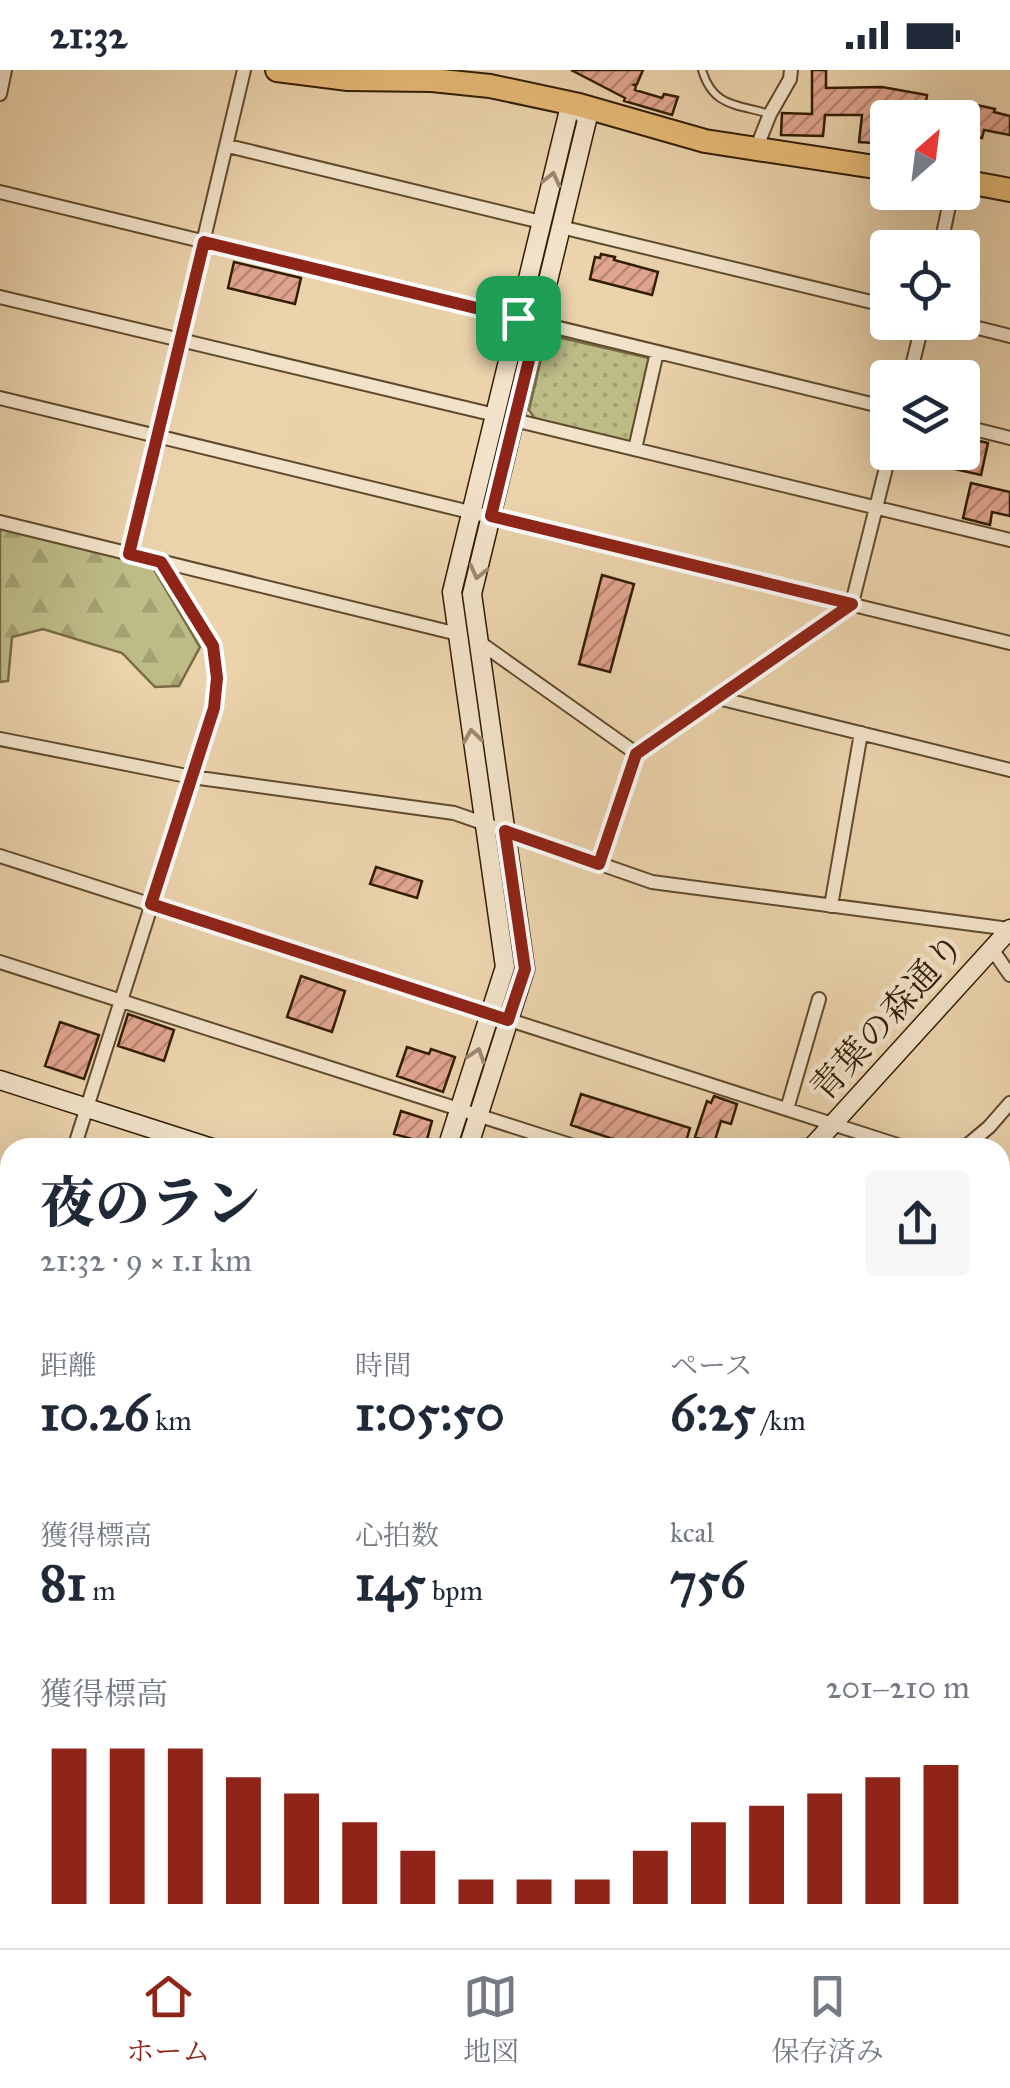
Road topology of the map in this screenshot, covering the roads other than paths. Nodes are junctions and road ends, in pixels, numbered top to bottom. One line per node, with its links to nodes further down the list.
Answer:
1 (5, 70): 6 (street)
2 (244, 70): 9 (street)
3 (277, 70): 7 (highway)
4 (702, 70): 8 (lane)
5 (791, 70): 8 (street)
6 (0, 94)
7 (579, 105): 10 (highway); 15 (street, one-way to 7); 16 (street)
8 (770, 114): 10 (street)
9 (228, 146): 15 (street); 17 (street)
10 (756, 149): 11 (highway)
11 (870, 166)
12 (980, 184): 13 (highway)
13 (1010, 190)
14 (0, 192): 17 (street)
15 (542, 222): 20 (street)
16 (561, 227): 19 (street); 21 (street)
17 (204, 242): 20 (street); 24 (street)
18 (0, 297): 24 (street)
19 (870, 302)
20 (518, 318): 21 (street); 28 (street)
21 (538, 323): 25 (street); 29 (street)
22 (980, 328): 23 (street)
23 (1010, 336)
24 (181, 340): 28 (street); 31 (street)
25 (658, 352): 27 (street); 33 (street)
26 (0, 398): 31 (street)
27 (870, 404)
28 (495, 416): 36 (street)
29 (514, 420): 33 (street); 37 (street)
30 (980, 430): 32 (street)
31 (158, 436): 36 (street); 40 (street)
32 (1010, 438)
33 (635, 449): 35 (street)
34 (885, 470): 35 (street)
35 (876, 507): 39 (street); 42 (street)
36 (472, 512): 37 (street); 43 (street)
37 (491, 516): 42 (street); 44 (street, one-way to 44)
38 (0, 522): 40 (street)
39 (1010, 540)
40 (129, 554): 41 (street)
41 (161, 562): 43 (street); 51 (street)
42 (852, 604): 45 (street); 46 (street)
43 (458, 634): 52 (street, one-way to 43)
44 (479, 642): 49 (street); 53 (street)
45 (1010, 643)
46 (718, 698): 47 (street); 49 (street)
47 (861, 734): 50 (street); 57 (street)
48 (0, 739): 51 (street)
49 (636, 754): 55 (street)
50 (1010, 770)
51 (192, 778): 52 (street); 56 (street)
52 (485, 824): 53 (street); 64 (street)
53 (505, 831): 55 (street); 65 (street)
54 (0, 856): 56 (street)
55 (599, 864): 57 (street)
56 (151, 904): 62 (street); 64 (street)
57 (832, 906): 58 (street)
58 (1010, 929): 59 (street, 青葉の森通り)
59 (992, 949): 61 (street); 72 (street, 青葉の森通り)
60 (0, 962): 62 (street)
61 (1010, 974)
62 (120, 1000): 68 (street); 69 (street)
63 (819, 1000): 70 (street)
64 (490, 1013): 65 (street); 69 (street, one-way to 64)
65 (508, 1020): 70 (street); 71 (street)
66 (0, 1080): 68 (street)
67 (1010, 1102): 80 (street)
68 (88, 1107): 73 (street); 74 (street)
69 (459, 1108): 71 (street); 75 (street)
70 (787, 1109): 72 (street)
71 (478, 1115): 76 (street); 77 (street)
72 (833, 1124): 78 (street, 青葉の森通り); 79 (street)
73 (77, 1138)
74 (182, 1138)
75 (450, 1138)
76 (471, 1138)
77 (549, 1138)
78 (820, 1138)
79 (876, 1138)
80 (976, 1138)

